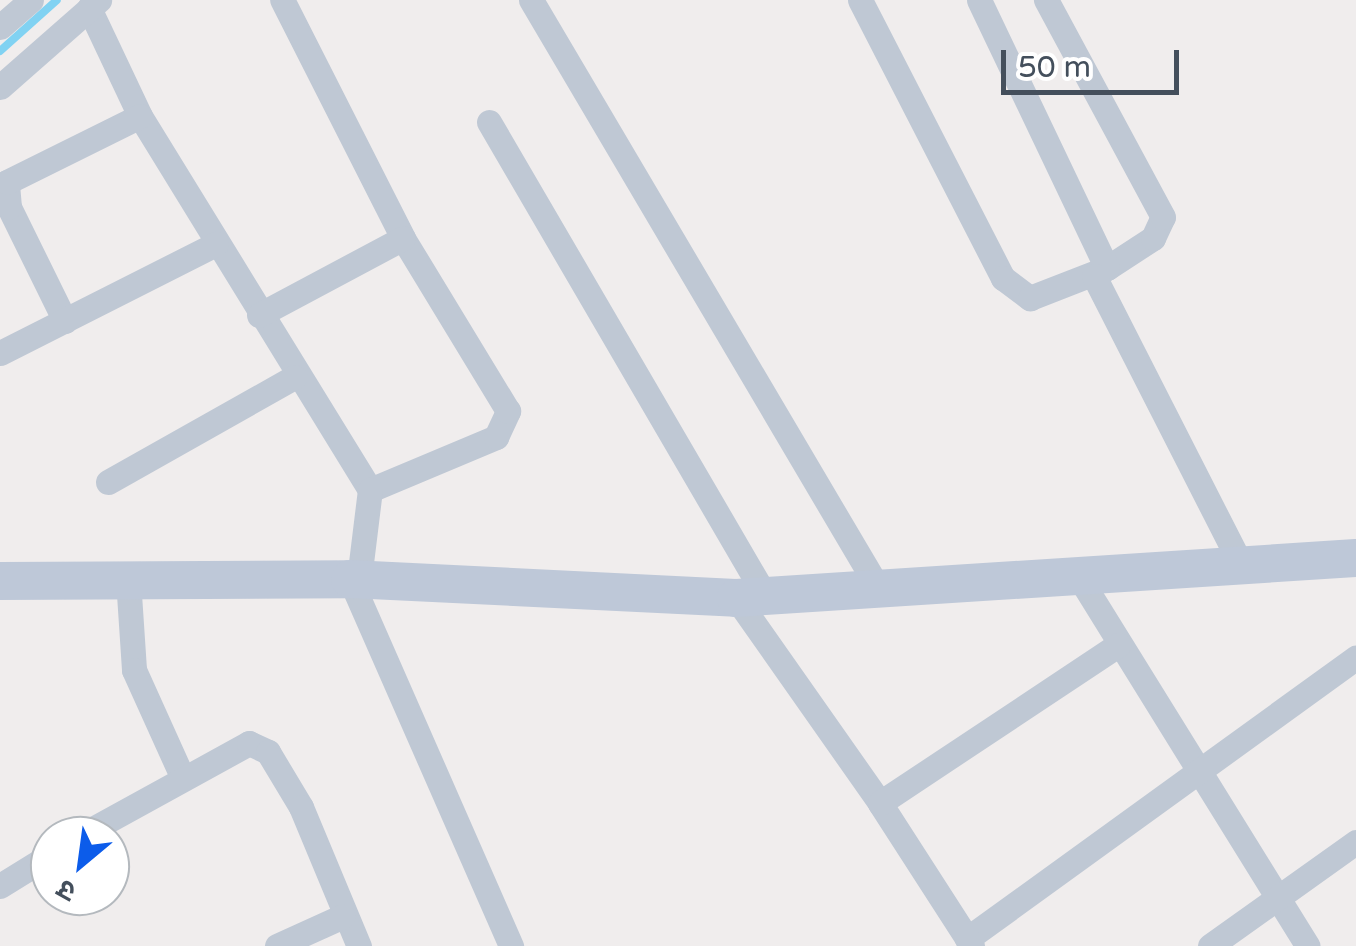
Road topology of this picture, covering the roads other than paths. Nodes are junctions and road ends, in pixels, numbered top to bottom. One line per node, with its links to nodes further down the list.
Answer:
1 (32, 0): 8 (street)
2 (282, 0): 12 (street)
3 (531, 0): 27 (street)
4 (860, 0): 14 (street)
5 (979, 0): 14 (street)
6 (1046, 0): 14 (street)
7 (94, 4): 9 (street); 10 (street)
8 (0, 27)
9 (0, 87)
10 (140, 116): 13 (street); 16 (street)
11 (489, 122): 28 (street)
12 (404, 238): 15 (street); 20 (street)
13 (216, 244): 15 (street); 16 (street)
14 (1101, 272): 22 (street)
15 (259, 315): 18 (street)
16 (65, 321): 17 (street)
17 (0, 354)
18 (294, 377): 19 (street); 20 (street)
19 (108, 482)
20 (370, 490): 24 (street)
21 (1356, 558): 22 (street)
22 (1241, 564): 26 (street)
23 (128, 579): 24 (street); 25 (street); 32 (street)
24 (355, 579): 28 (street); 43 (street)
25 (0, 582)
26 (1082, 582): 27 (street); 29 (street)
27 (880, 592): 28 (street)
28 (751, 597): 33 (street)
29 (1118, 644): 31 (street); 33 (street)
30 (1356, 658): 31 (street)
31 (1192, 770): 38 (street); 40 (street)
32 (181, 774): 34 (street); 39 (street)
33 (880, 803): 40 (street)
34 (113, 816)
35 (1356, 842): 38 (street)
36 (30, 867): 37 (street)
37 (0, 886)
38 (1274, 900): 44 (street); 45 (street)
39 (343, 916): 41 (street); 42 (street)
40 (970, 942)
41 (277, 946)
42 (360, 946)
43 (511, 946)
44 (1210, 946)
45 (1308, 946)

